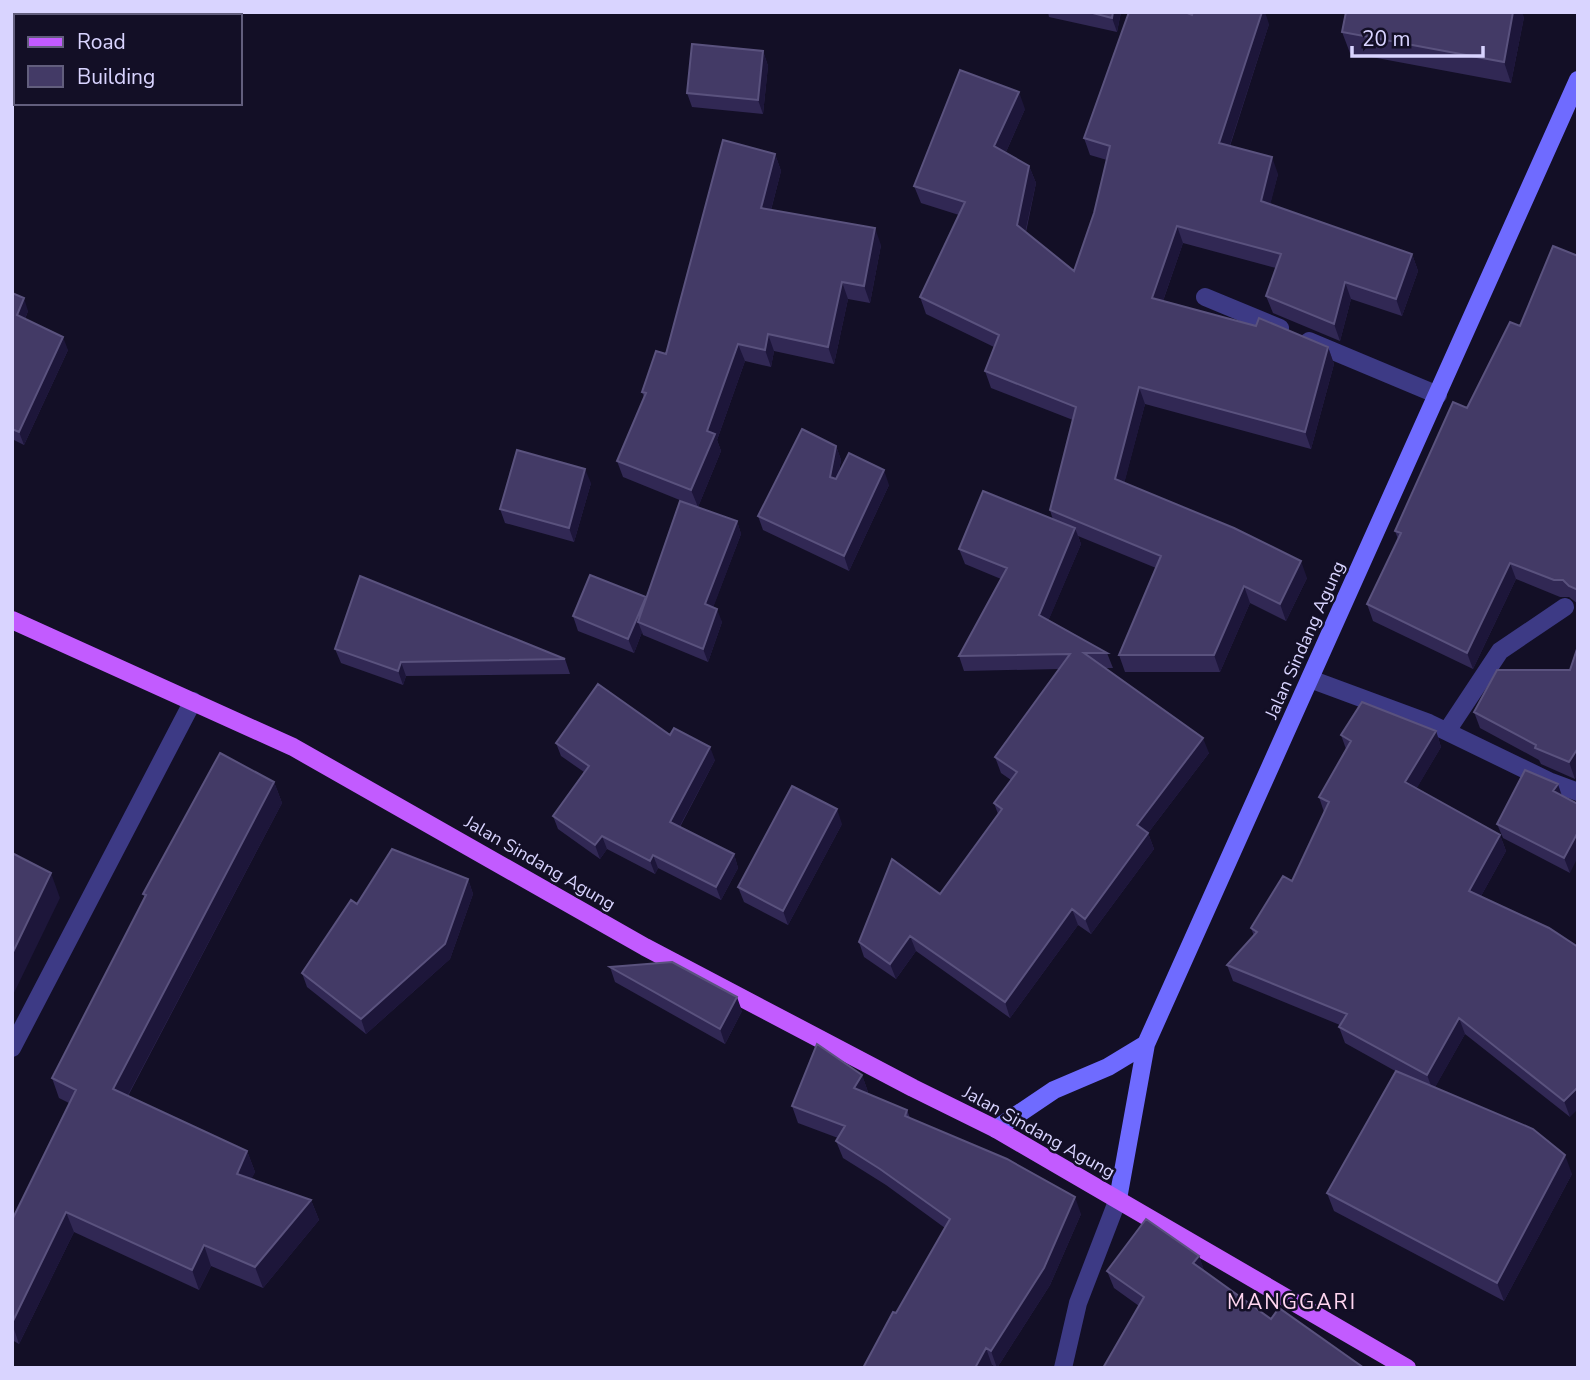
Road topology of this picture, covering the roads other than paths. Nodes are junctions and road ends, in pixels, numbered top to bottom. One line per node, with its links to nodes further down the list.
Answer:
1 (1578, 80): 3 (main road, Jalan Sindang Agung)
2 (1205, 297): 3 (street)
3 (1438, 395): 6 (main road, Jalan Sindang Agung)
4 (1564, 607): 8 (street)
5 (12, 620): 7 (main road, Jalan Sindang Agung)
6 (1310, 679): 8 (street); 10 (main road, Jalan Sindang Agung)
7 (193, 701): 11 (street); 12 (main road, Jalan Sindang Agung)
8 (1447, 731): 9 (street)
9 (1578, 792)
10 (1146, 1044): 12 (main road); 13 (main road, Jalan Sindang Agung)
11 (12, 1048)
12 (996, 1129): 13 (main road, Jalan Sindang Agung)
13 (1118, 1199): 14 (street); 15 (main road)
14 (1063, 1368)
15 (1407, 1368)

